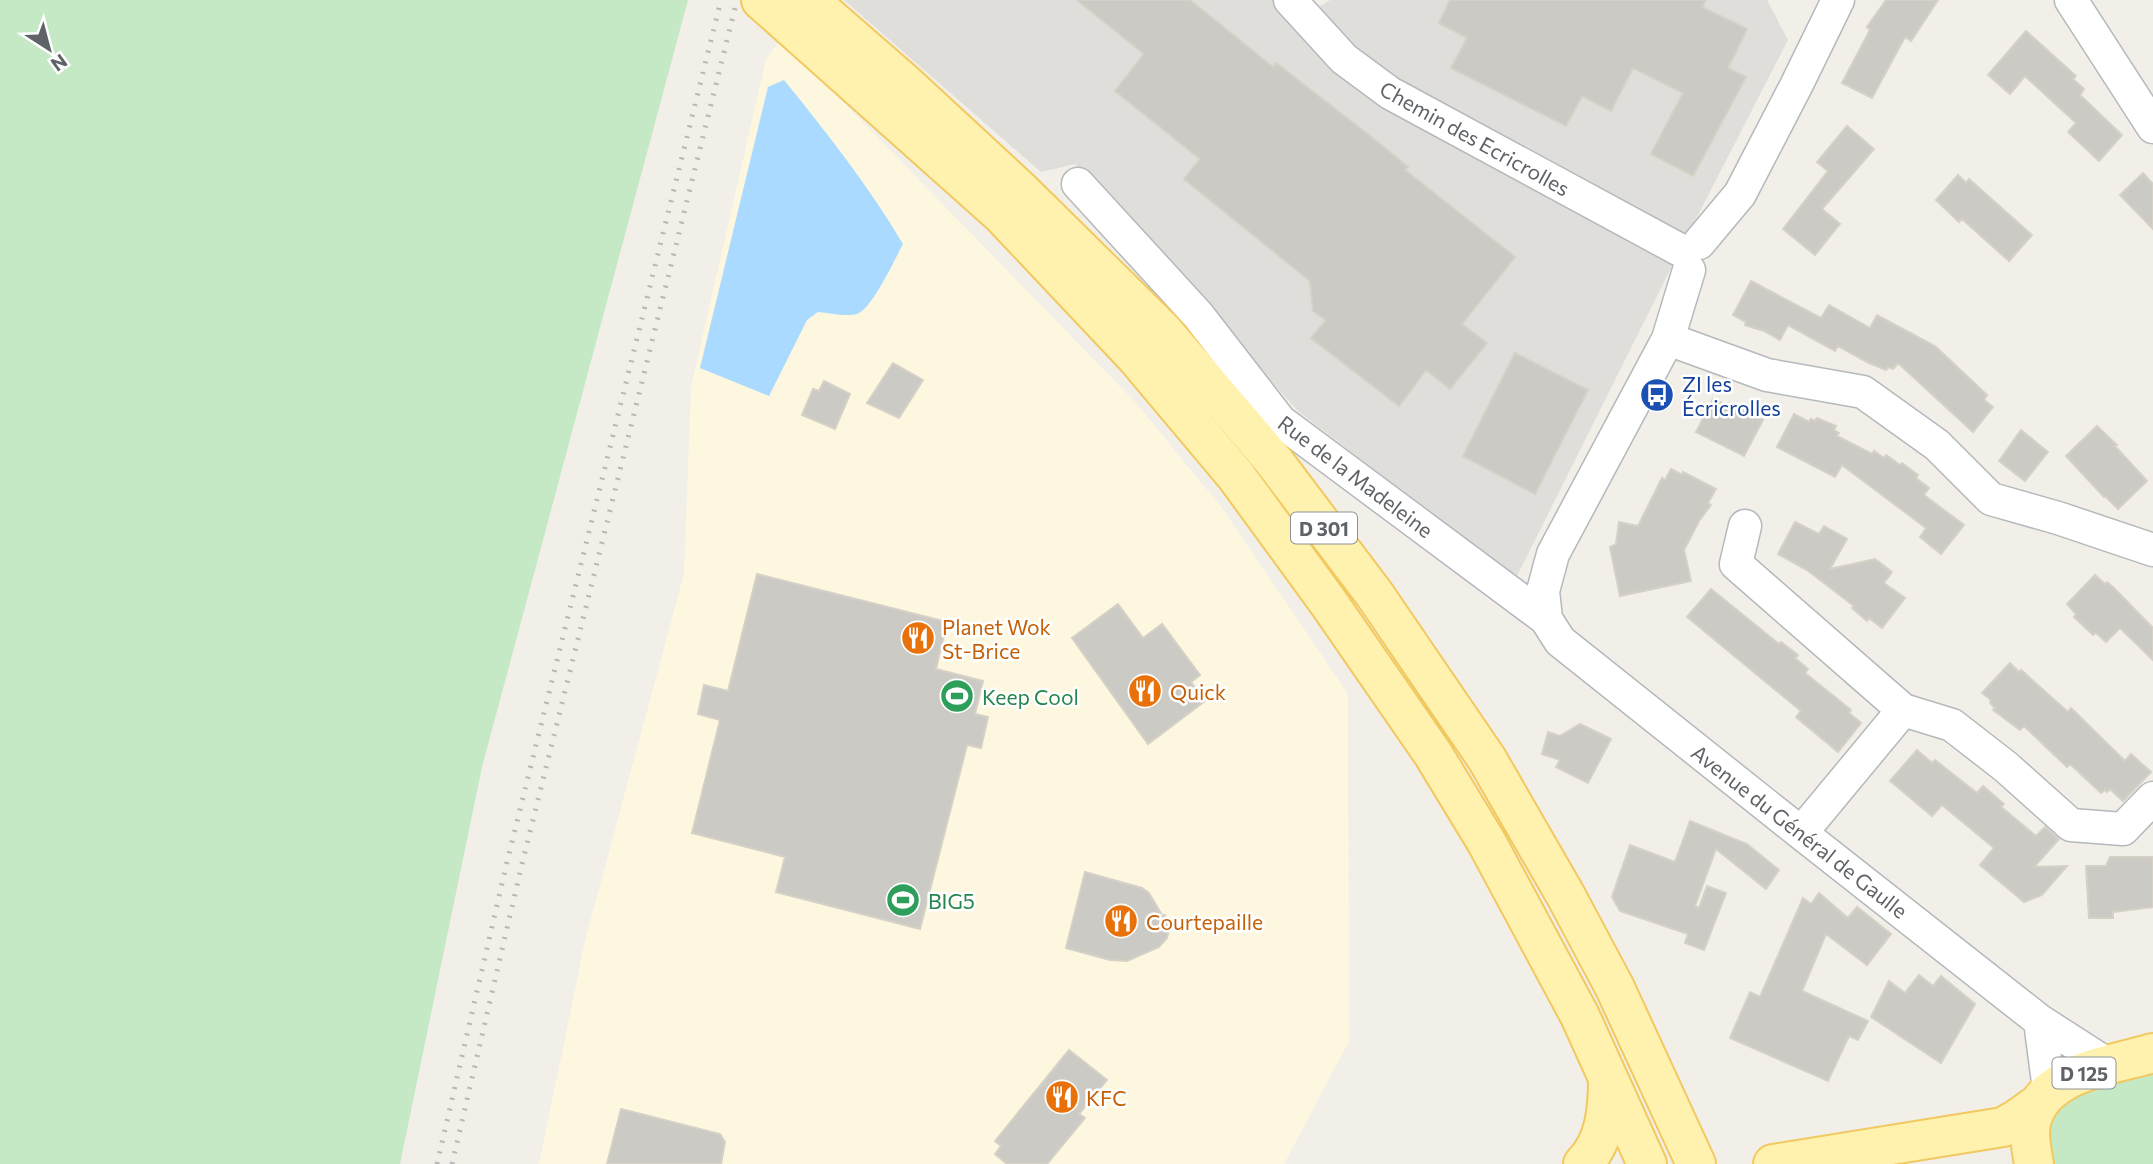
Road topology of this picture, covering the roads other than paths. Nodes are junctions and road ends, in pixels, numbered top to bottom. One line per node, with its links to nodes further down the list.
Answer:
1 (809, 0): 25 (main road, D 301)
2 (1290, 0): 8 (street, Chemin des Ecricrolles)
3 (1838, 0): 8 (street)
4 (2071, 0): 6 (street)
5 (764, 3): 14 (main road, D 301)
6 (2153, 127)
7 (1078, 184): 12 (street, Rue de la Madeleine)
8 (1689, 254): 9 (street)
9 (1668, 339): 11 (street); 12 (street)
10 (1745, 526): 13 (street)
11 (2153, 551)
12 (1553, 630): 16 (street, Avenue du Général de Gaulle)
13 (1903, 710): 15 (street); 16 (street)
14 (1433, 754): 20 (main road, D 301); 24 (main road)
15 (2153, 798)
16 (1801, 833): 17 (street, Avenue du Général de Gaulle)
17 (2040, 1021): 19 (street, Avenue du Général de Gaulle); 21 (street)
18 (2153, 1053): 19 (main road, D 125)
19 (2110, 1066): 21 (main road, D 125)
20 (1608, 1075): 22 (main road); 23 (main road, D 301)
21 (2044, 1097): 26 (main road, D 125); 27 (main road, D 125)
22 (1583, 1164)
23 (1647, 1164)
24 (1685, 1164)
25 (1696, 1164)
26 (1773, 1164)
27 (2034, 1164)

